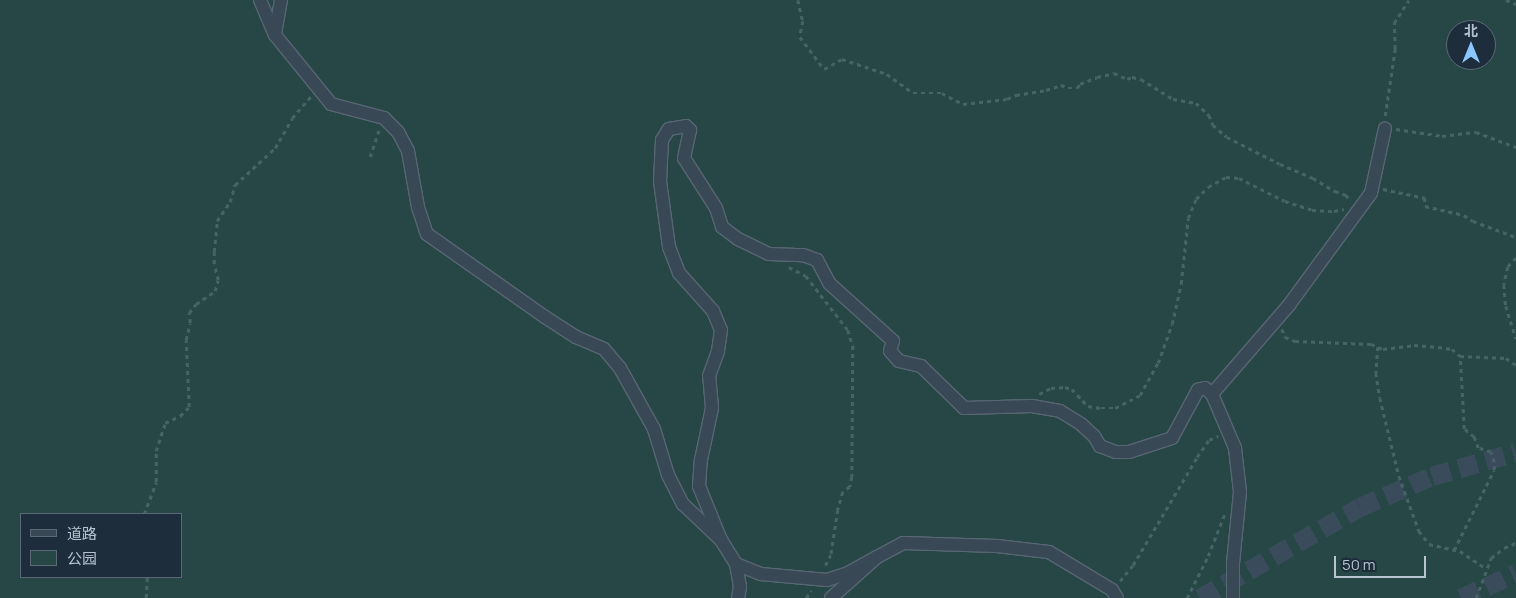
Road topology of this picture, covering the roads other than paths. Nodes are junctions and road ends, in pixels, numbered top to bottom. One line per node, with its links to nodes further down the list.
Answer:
1 (260, 0): 3 (lane)
2 (281, 0): 3 (lane)
3 (275, 35): 6 (lane)
4 (1385, 128): 5 (lane)
5 (1212, 394): 6 (lane); 12 (lane)
6 (721, 540): 8 (lane)
7 (877, 557): 8 (lane); 9 (lane); 11 (lane)
8 (736, 564): 10 (lane)
9 (1115, 594)
10 (738, 598)
11 (831, 598)
12 (1233, 598)

